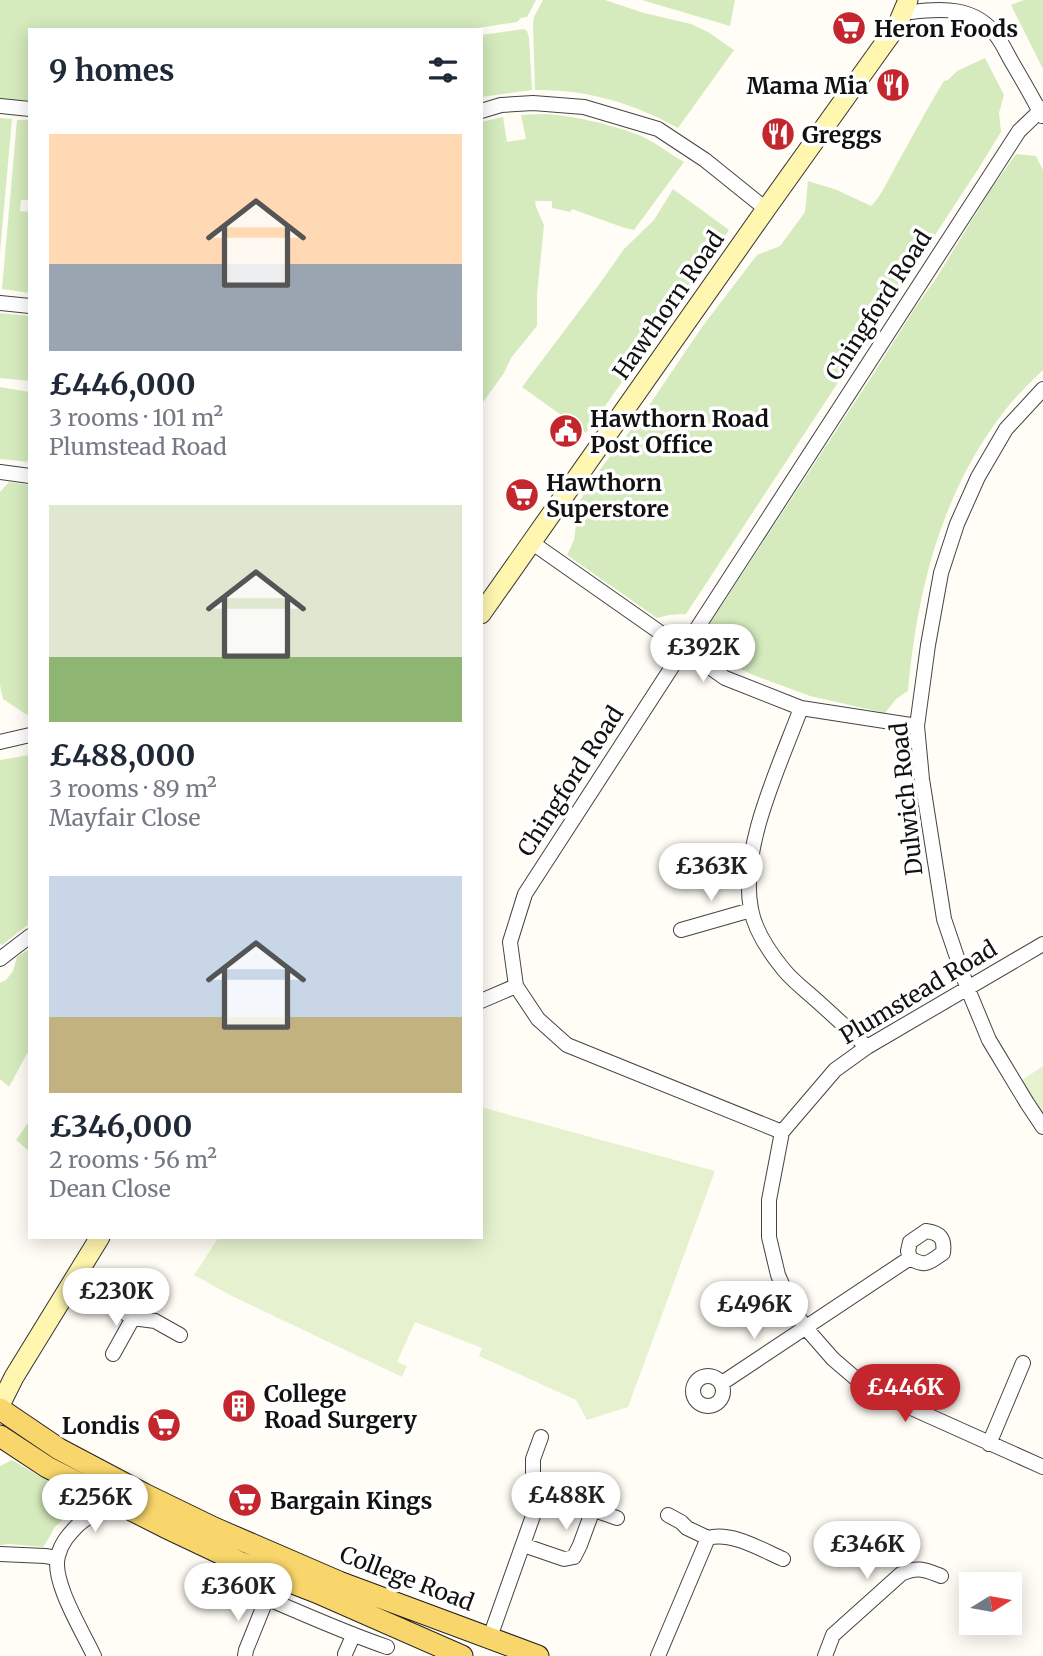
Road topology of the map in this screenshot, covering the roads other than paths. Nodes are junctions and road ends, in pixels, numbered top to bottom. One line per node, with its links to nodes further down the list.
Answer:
1 (911, 4): 2 (street); 7 (street, Hawthorn Road)
2 (945, 5): 6 (street)
3 (0, 106): 4 (street)
4 (28, 109)
5 (483, 110): 7 (street)
6 (1042, 112): 15 (street, Chingford Road)
7 (766, 209): 13 (street, Hawthorn Road)
8 (0, 303): 9 (street)
9 (28, 306)
10 (1043, 389): 17 (street, Dulwich Road)
11 (0, 472): 12 (street)
12 (28, 476)
13 (531, 542): 14 (street, Hawthorn Road); 15 (street)
14 (483, 611)
15 (682, 648): 16 (street); 25 (street, Chingford Road)
16 (801, 708): 17 (street); 20 (street)
17 (917, 726): 26 (street, Dulwich Road)
18 (28, 735): 19 (street)
19 (0, 742)
20 (751, 910): 21 (street); 28 (street)
21 (681, 930)
22 (28, 938): 24 (street)
23 (1043, 944): 26 (street, Plumstead Road)
24 (0, 959)
25 (516, 986): 27 (street); 30 (street, Chingford Road)
26 (967, 987): 28 (street, Plumstead Road); 29 (street, Dulwich Road)
27 (483, 1000)
28 (867, 1047): 30 (street, Plumstead Road)
29 (1043, 1126)
30 (782, 1132): 35 (street, Plumstead Road)
31 (99, 1239): 33 (street)
32 (911, 1258): 35 (street)
33 (73, 1282): 34 (street); 40 (street)
34 (133, 1318): 36 (street); 37 (street)
35 (805, 1327): 39 (street); 43 (street, Plumstead Road)
36 (180, 1335)
37 (113, 1354)
38 (1023, 1363): 43 (street)
39 (722, 1383)
40 (0, 1407): 45 (main road, College Road)
41 (0, 1436): 45 (main road, College Road)
42 (541, 1437): 49 (street)
43 (989, 1444): 44 (street, Plumstead Road)
44 (1043, 1467)
45 (116, 1490): 51 (street); 57 (main road, College Road); 62 (main road, College Road)
46 (668, 1515): 48 (street)
47 (617, 1518): 49 (street)
48 (708, 1538): 52 (street); 64 (street)
49 (523, 1545): 57 (street)
50 (0, 1555): 51 (street)
51 (57, 1558): 60 (street)
52 (783, 1559)
53 (941, 1576): 65 (street)
54 (224, 1581): 55 (street)
55 (267, 1598): 56 (street); 61 (street)
56 (353, 1636): 58 (street); 59 (street)
57 (490, 1637): 63 (main road, College Road)
58 (387, 1647)
59 (345, 1654)
60 (94, 1656)
61 (246, 1656)
62 (462, 1656)
63 (538, 1656)
64 (658, 1656)
65 (825, 1656)

